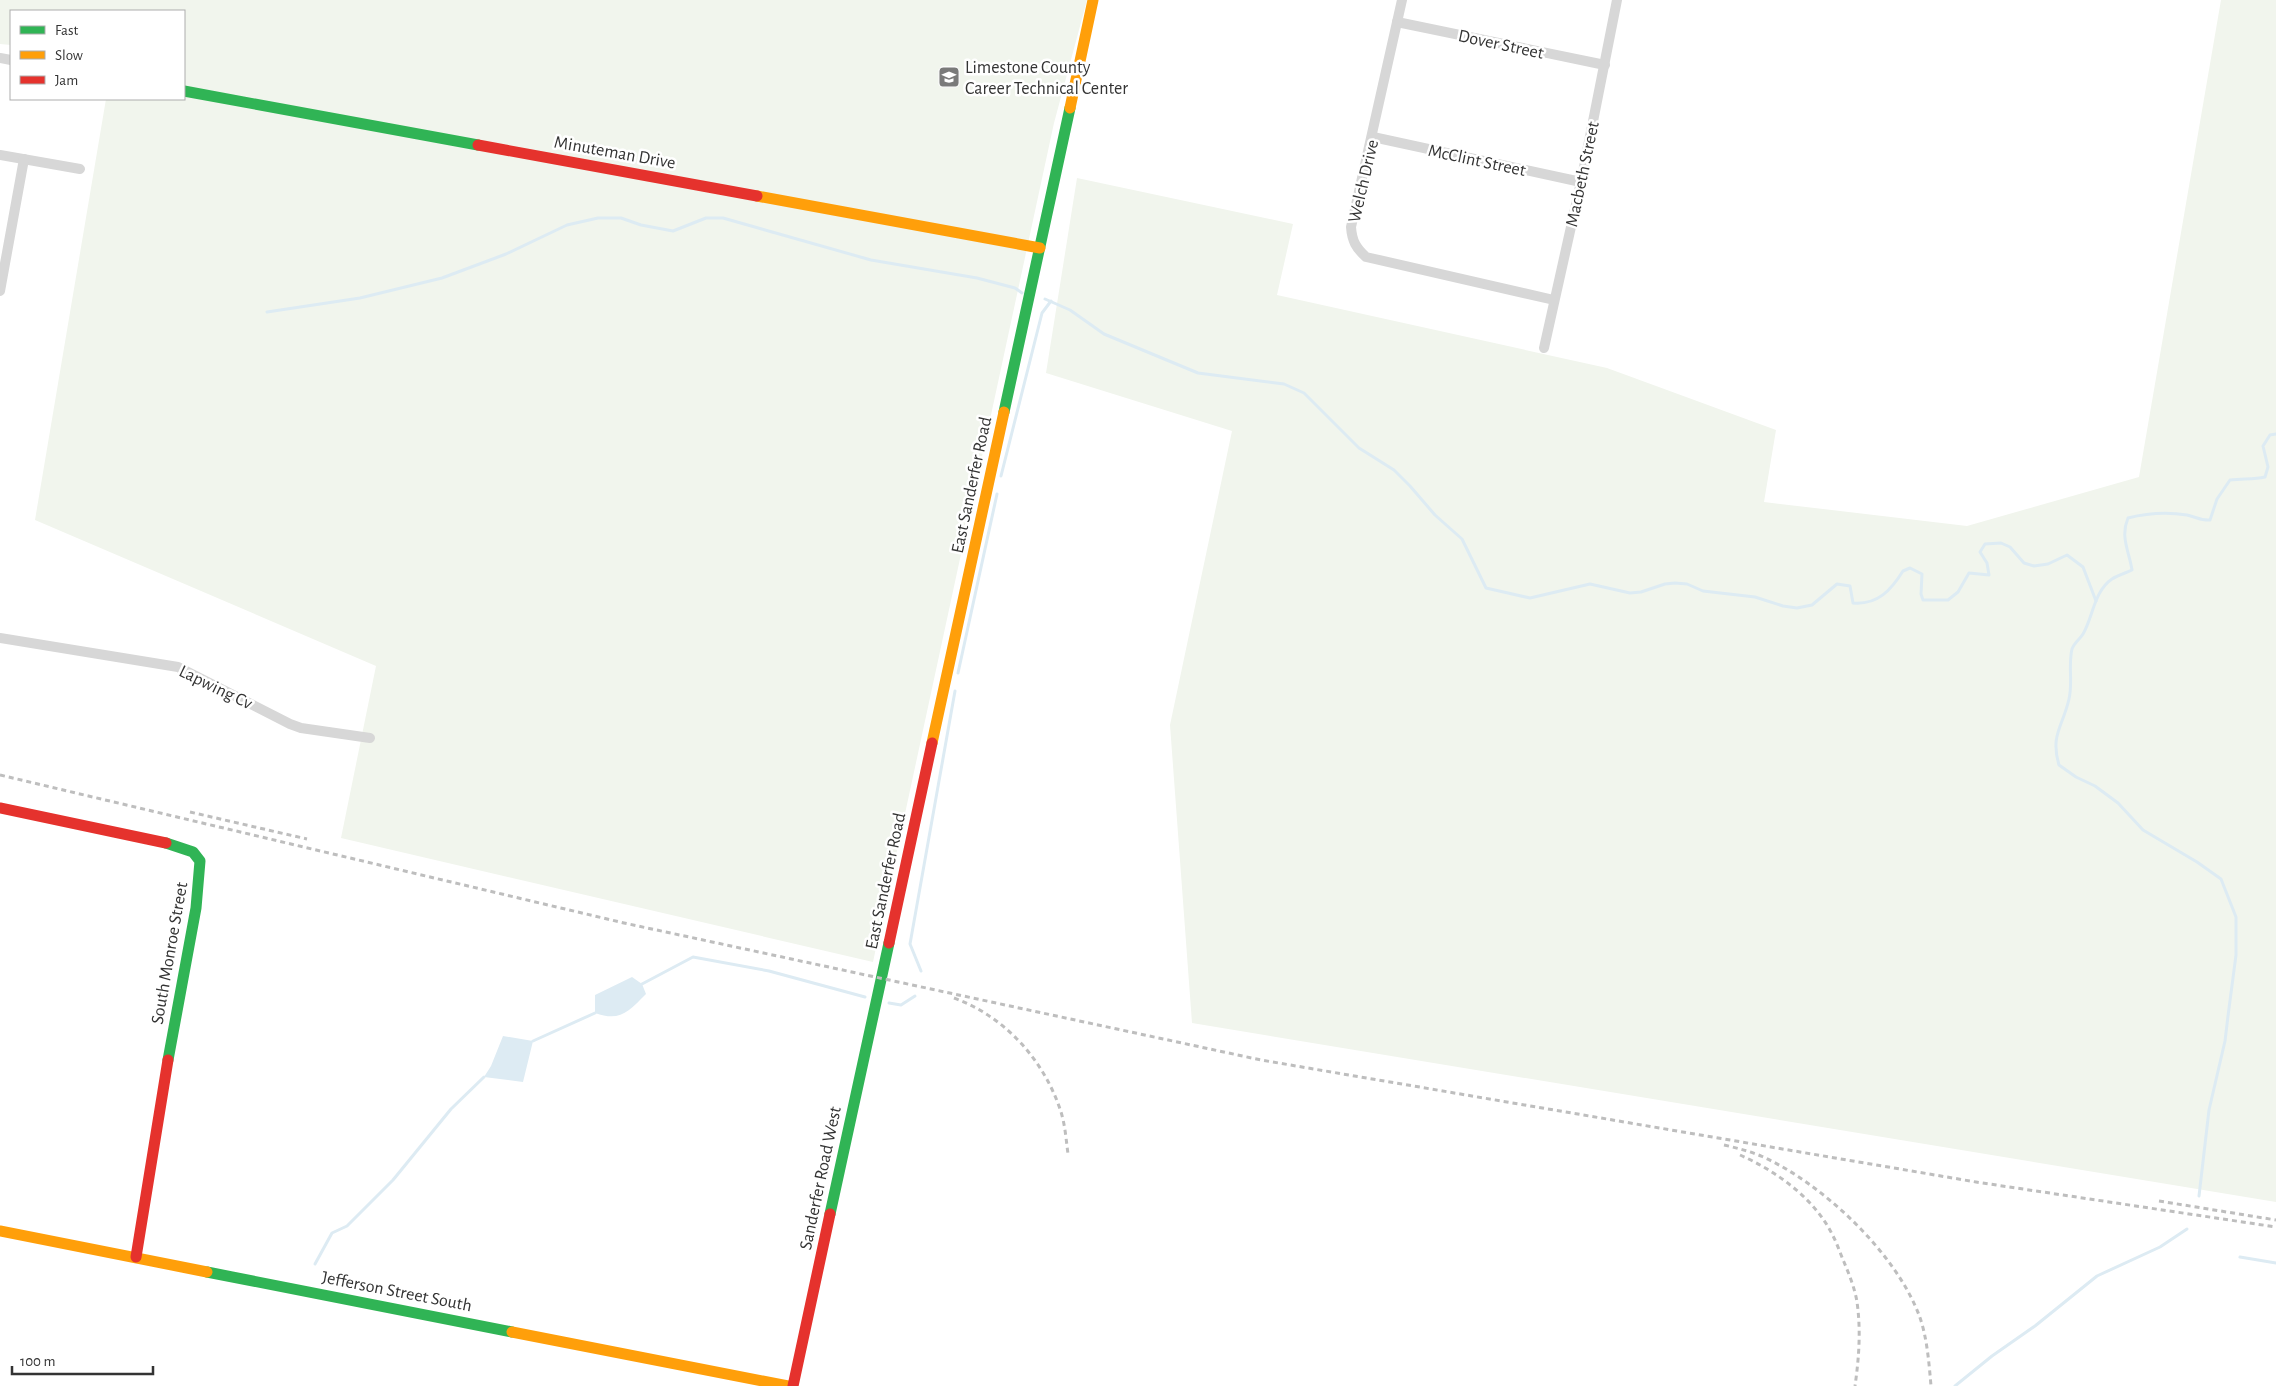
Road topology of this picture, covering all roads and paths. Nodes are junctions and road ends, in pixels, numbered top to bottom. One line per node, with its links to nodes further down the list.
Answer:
1 (1093, 0): 12 (street, East Sanderfer Road)
2 (1402, 0): 4 (street, Welch Drive)
3 (1617, 0): 5 (street, Macbeth Street)
4 (1398, 22): 5 (street, Dover Street); 7 (street, Welch Drive)
5 (1605, 65): 11 (street, Macbeth Street)
6 (185, 91): 12 (street, Minuteman Drive)
7 (1373, 137): 11 (street, McClint Street); 14 (street, Welch Drive)
8 (0, 155): 9 (street)
9 (24, 159): 10 (street); 13 (street)
10 (80, 169)
11 (1581, 182): 14 (street, Macbeth Street)
12 (1040, 248): 19 (street, East Sanderfer Road)
13 (0, 291)
14 (1554, 300): 15 (street, Macbeth Street)
15 (1544, 348)
16 (0, 638): 17 (street, Lapwing Cv)
17 (370, 738)
18 (0, 808): 21 (street, South Monroe Street)
19 (881, 978): 23 (street, Sanderfer Road West)
20 (0, 1231): 21 (street, Jefferson Street South)
21 (136, 1257): 22 (street, Jefferson Street South)
22 (788, 1386)
23 (793, 1386)

